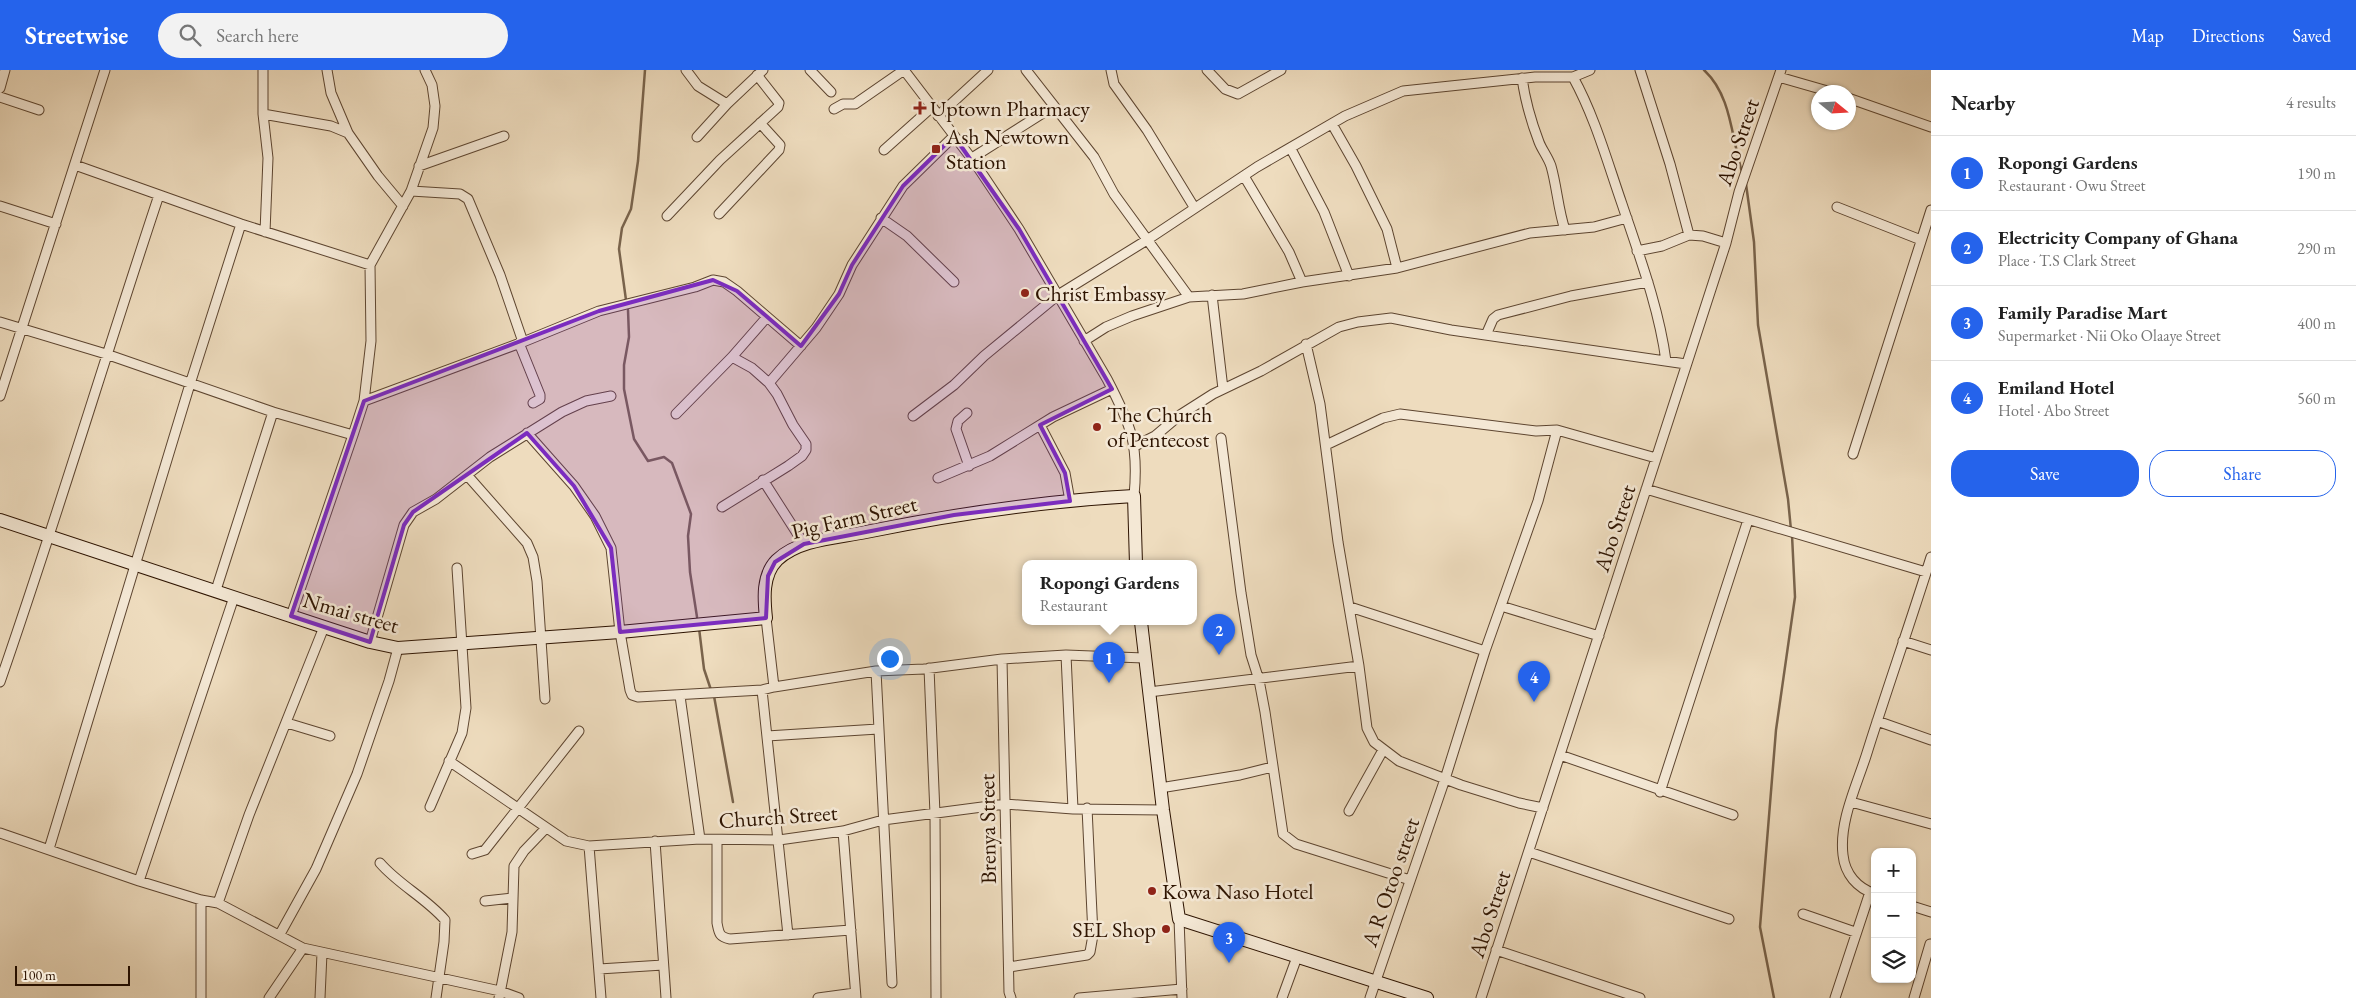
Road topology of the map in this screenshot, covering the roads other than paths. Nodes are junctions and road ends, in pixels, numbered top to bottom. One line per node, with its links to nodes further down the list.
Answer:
1 (5, 70): 21 (street)
2 (105, 70): 42 (street)
3 (264, 70): 30 (street)
4 (327, 70): 35 (street)
5 (424, 70): 43 (street)
6 (686, 70): 25 (street)
7 (810, 70): 22 (street)
8 (904, 70): 27 (street); 28 (street)
9 (988, 70): 31 (street)
10 (1026, 70): 26 (street)
11 (1111, 70): 49 (street)
12 (1207, 70): 13 (street)
13 (1281, 70)
14 (1590, 70): 18 (street)
15 (1640, 70): 60 (street)
16 (760, 73): 25 (street); 32 (street)
17 (1780, 74): 20 (street); 63 (street, Abo Street)
18 (1573, 77): 19 (street); 55 (street)
19 (1522, 78): 33 (street); 58 (street)
20 (1812, 85)
21 (0, 88)
22 (831, 92)
23 (0, 97): 29 (street)
24 (1856, 101): 34 (street)
25 (727, 104): 38 (street)
26 (1054, 106): 41 (street); 61 (street)
27 (931, 108): 31 (street); 40 (street)
28 (834, 109)
29 (40, 110)
30 (263, 114): 35 (street); 59 (street)
31 (938, 116): 37 (street)
32 (760, 123): 52 (street); 53 (street)
33 (1332, 124): 39 (street); 66 (street)
34 (1931, 127)
35 (348, 133): 48 (street)
36 (504, 136): 43 (street)
37 (954, 136): 41 (street); 54 (street)
38 (697, 137)
39 (1291, 149): 44 (street); 67 (street)
40 (884, 150)
41 (972, 158): 71 (street)
42 (74, 165): 46 (street); 56 (street)
43 (419, 166): 45 (street)
44 (1244, 176): 49 (street); 69 (street)
45 (411, 191): 48 (street); 79 (street)
46 (159, 195): 57 (street); 82 (street)
47 (0, 206): 56 (street)
48 (403, 206): 65 (street)
49 (1194, 207): 61 (street)
50 (1837, 207): 62 (street)
51 (1931, 210): 62 (street)
52 (719, 214)
53 (667, 216)
54 (881, 218): 68 (street); 81 (street)
55 (1628, 218): 58 (street); 64 (street)
56 (56, 224): 76 (street)
57 (241, 224): 59 (street); 87 (street)
58 (1565, 230): 66 (street)
59 (265, 232): 65 (street)
60 (1688, 235): 63 (street); 64 (street)
61 (1148, 240): 71 (street); 73 (street)
62 (1921, 240): 105 (street)
63 (1726, 242): 85 (street, Abo Street)
64 (1637, 251): 70 (street)
65 (370, 265): 92 (street)
66 (1397, 268): 67 (street)
67 (1350, 276): 69 (street)
68 (954, 282)
69 (1302, 282): 72 (street)
70 (1648, 282): 77 (street); 84 (street)
71 (1058, 295): 78 (street); 97 (street)
72 (1212, 295): 73 (street); 88 (street)
73 (1189, 297): 78 (street)
74 (767, 317): 79 (street); 81 (street); 83 (street)
75 (0, 322): 76 (street)
76 (22, 330): 82 (street); 90 (street)
77 (1486, 335): 80 (street); 84 (street)
78 (1084, 341): 89 (street)
79 (521, 343): 92 (street); 93 (street)
80 (1306, 344): 88 (street); 103 (street)
81 (802, 346): 86 (street)
82 (106, 354): 87 (street); 117 (street)
83 (732, 357): 86 (street); 96 (street)
84 (1666, 361): 85 (street)
85 (1686, 364): 106 (street, Abo Street)
86 (769, 383): 110 (street)
87 (190, 384): 94 (street); 121 (street)
88 (1223, 389): 104 (street)
89 (1112, 390): 98 (street); 104 (street)
90 (0, 396)
91 (611, 396): 100 (street)
92 (364, 401): 101 (street)
93 (533, 403)
94 (273, 412): 101 (street); 124 (street)
95 (967, 413): 107 (street)
96 (676, 414)
97 (913, 416)
98 (1040, 425): 107 (street); 113 (street)
99 (1557, 430): 103 (street); 106 (street); 126 (street, A R Otoo street)
100 (527, 434): 108 (street); 132 (street)
101 (353, 435): 128 (street)
102 (1222, 438): 147 (street)
103 (1326, 445): 127 (street)
104 (1135, 446): 112 (street)
105 (1853, 454)
106 (1656, 458): 111 (street, Abo Street)
107 (969, 466): 109 (street)
108 (467, 475): 134 (street); 136 (street)
109 (938, 478)
110 (763, 480): 114 (street); 118 (street)
111 (1646, 489): 116 (street); 133 (street, Abo Street)
112 (1134, 496): 113 (street, Pig Farm Street); 120 (street)
113 (1070, 501): 118 (street, Pig Farm Street)
114 (722, 507)
115 (0, 520): 117 (street, Nmai street)
116 (1748, 520): 123 (street); 167 (street)
117 (50, 536): 121 (street, Nmai street); 148 (street)
118 (804, 544): 129 (street, Pig Farm Street)
119 (1931, 557): 123 (street)
120 (1136, 560)
121 (136, 564): 124 (street, Nmai street); 189 (street)
122 (457, 568): 137 (street)
123 (1926, 572): 135 (street)
124 (216, 590): 125 (street, Nmai street)
125 (234, 597): 128 (street, Nmai street); 194 (street)
126 (1501, 606): 133 (street); 140 (street, A R Otoo street)
127 (1350, 608): 140 (street); 144 (street)
128 (291, 616): 131 (street, Nmai street)
129 (766, 618): 132 (street, Nmai street); 149 (street, Pig Farm Street)
130 (1141, 625): 142 (street)
131 (324, 627): 136 (street, Nmai street); 155 (street)
132 (620, 632): 134 (street, Nmai street); 152 (street)
133 (1599, 636): 162 (street, Abo Street)
134 (540, 638): 137 (street, Nmai street); 153 (street)
135 (1903, 641): 139 (street); 154 (street)
136 (370, 642): 138 (street, Nmai street)
137 (462, 644): 138 (street, Nmai street); 163 (street)
138 (398, 648): 208 (street)
139 (1931, 650)
140 (1485, 651): 165 (street, A R Otoo street)
141 (1066, 655): 142 (street); 143 (street); 174 (street)
142 (1144, 658): 151 (street)
143 (1002, 659): 145 (street); 169 (street, Brenya Street)
144 (1359, 666): 147 (street); 161 (street)
145 (929, 668): 146 (street); 177 (street)
146 (876, 671): 149 (street); 156 (street)
147 (1259, 680): 151 (street); 164 (street)
148 (0, 682)
149 (774, 687): 150 (street)
150 (762, 690): 152 (street); 159 (street)
151 (1149, 692): 166 (street)
152 (680, 696): 184 (street)
153 (544, 699)
154 (1877, 721): 160 (street); 168 (street)
155 (287, 723): 158 (street); 200 (street)
156 (878, 729): 159 (street); 179 (street)
157 (579, 731): 171 (street)
158 (330, 736)
159 (767, 736): 186 (street)
160 (1931, 740)
161 (1384, 750): 165 (street); 176 (street)
162 (1560, 755): 167 (street); 173 (street, Abo Street)
163 (449, 761): 170 (street); 171 (street, Church Street)
164 (1272, 767): 166 (street); 193 (street)
165 (1445, 779): 173 (street); 193 (street, A R Otoo street)
166 (1160, 788): 175 (street)
167 (1660, 792): 178 (street)
168 (1851, 802): 180 (street); 195 (street)
169 (1005, 804): 174 (street, Church Street); 177 (street, Church Street); 216 (street, Brenya Street)
170 (430, 807)
171 (516, 808): 181 (street, Church Street); 191 (street)
172 (1087, 808): 174 (street, Church Street); 175 (street, Church Street); 216 (street)
173 (1543, 808): 190 (street, Abo Street)
174 (1073, 809)
175 (1163, 810): 204 (street)
176 (1349, 811)
177 (935, 814): 179 (street, Church Street); 232 (street)
178 (1733, 815)
179 (883, 820): 182 (street, Church Street); 220 (street)
180 (1931, 824)
181 (546, 828): 188 (street, Church Street); 197 (street)
182 (843, 831): 186 (street, Church Street); 206 (street)
183 (0, 833): 189 (street)
184 (700, 839): 185 (street, Church Street); 187 (street, Church Street)
185 (717, 840): 186 (street, Church Street); 209 (street)
186 (779, 840): 209 (street)
187 (655, 841): 188 (street, Church Street); 215 (street)
188 (588, 846): 217 (street)
189 (49, 849): 194 (street)
190 (1529, 852): 205 (street); 212 (street, Abo Street)
191 (472, 854)
192 (380, 863): 218 (street)
193 (1410, 880): 219 (street, A R Otoo street)
194 (139, 881): 198 (street)
195 (1871, 892)
196 (1871, 895): 207 (street)
197 (513, 898): 199 (street); 221 (street)
198 (200, 900): 200 (street); 224 (street)
199 (484, 901)
200 (218, 903): 208 (street)
201 (1916, 907): 202 (street)
202 (1931, 912)
203 (1803, 914): 207 (street)
204 (1179, 919): 214 (street); 222 (street)
205 (1728, 919)
206 (851, 930): 209 (street); 223 (street)
207 (1855, 932): 240 (street)
208 (280, 934): 211 (street)
209 (788, 935)
210 (1930, 944): 241 (street)
211 (303, 948): 213 (street); 225 (street)
212 (1496, 950): 238 (street, Abo Street); 239 (street)
213 (322, 953): 218 (street); 226 (street)
214 (1297, 956): 219 (street); 235 (street)
215 (664, 965): 217 (street); 230 (street)
216 (1008, 967): 233 (street, Brenya Street)
217 (599, 969): 229 (street)
218 (440, 977): 221 (street); 227 (street)
219 (1376, 982): 236 (street, A R Otoo street); 237 (street)
220 (892, 983)
221 (500, 994): 228 (street)
222 (1182, 994): 234 (street)
223 (856, 996): 231 (street)
224 (201, 998)
225 (269, 998)
226 (320, 998)
227 (436, 998)
228 (519, 998)
229 (601, 998)
230 (666, 998)
231 (818, 998)
232 (936, 998)
233 (1011, 998)
234 (1079, 998)
235 (1282, 998)
236 (1370, 998)
237 (1427, 998)
238 (1481, 998)
239 (1640, 998)
240 (1836, 998)
241 (1914, 998)

